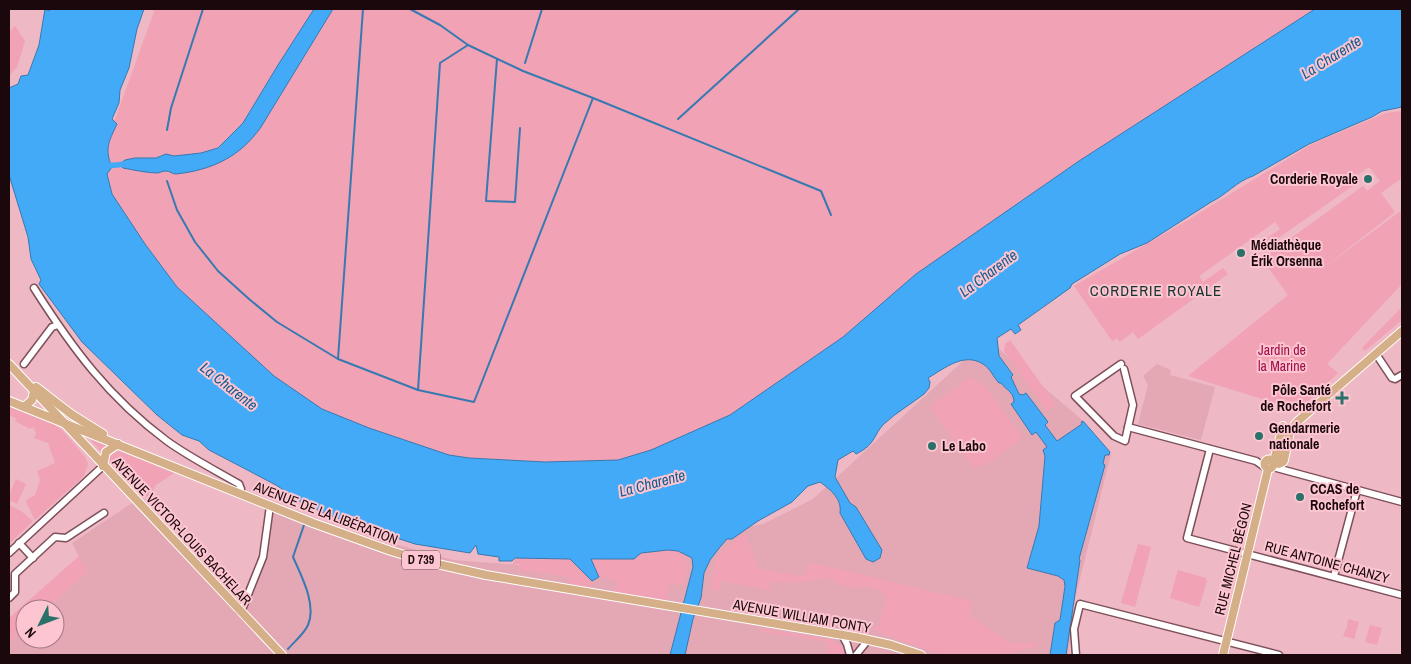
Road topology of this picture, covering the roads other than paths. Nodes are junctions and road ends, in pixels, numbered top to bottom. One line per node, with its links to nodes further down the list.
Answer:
1 (34, 288): 2 (street)
2 (58, 325): 6 (street); 21 (street)
3 (1402, 332): 4 (main road)
4 (1376, 354): 7 (street); 17 (main road, RUE MICHEL BÉGON)
5 (9, 364): 8 (main road, D 739)
6 (24, 364)
7 (1402, 375)
8 (26, 382): 9 (main road, D 739); 16 (main road, D 739)
9 (34, 390): 11 (main road); 12 (main road, D 739)
10 (9, 400): 11 (main road)
11 (24, 407): 12 (main road, D 739)
12 (64, 423): 14 (main road, AVENUE DE LA LIBÉRATION / D 739); 18 (main road, AVENUE VICTOR-LOUIS BACHELAR)
13 (1128, 427): 13 (street); 15 (street)
14 (118, 444): 16 (main road, AVENUE DE LA LIBÉRATION / D 739); 18 (main road)
15 (1210, 449): 17 (street); 27 (street, RUE ANTOINE CHANZY)
16 (133, 450): 21 (main road, AVENUE DE LA LIBÉRATION / D 739)
17 (1274, 463): 19 (street); 19 (street); 27 (main road, RUE MICHEL BÉGON)
18 (103, 466): 25 (street); 33 (main road, AVENUE VICTOR-LOUIS BACHELAR)
19 (1290, 471): 20 (street)
20 (1357, 490): 22 (street); 29 (street)
21 (238, 493): 23 (main road, AVENUE DE LA LIBÉRATION / D 739)
22 (1402, 502)
23 (270, 506): 32 (main road, AVENUE DE LA LIBÉRATION / D 739); 33 (street)
24 (104, 513): 28 (street)
25 (20, 543): 26 (street); 28 (street)
26 (9, 553)
27 (1248, 554): 29 (street, RUE ANTOINE CHANZY); 36 (main road, RUE MICHEL BÉGON)
28 (33, 558): 31 (street)
29 (1334, 576): 30 (street, RUE ANTOINE CHANZY)
30 (1402, 595)
31 (9, 598)
32 (678, 607): 34 (main road, AVENUE WILLIAM PONTY / D 739)
33 (239, 610): 37 (main road, AVENUE VICTOR-LOUIS BACHELAR)
34 (842, 635): 35 (main road, AVENUE WILLIAM PONTY); 38 (street)
35 (868, 640): 39 (street); 40 (main road, AVENUE WILLIAM PONTY)
36 (1225, 641): 41 (street); 42 (main road, RUE MICHEL BÉGON); 43 (street)
37 (280, 653)
38 (850, 655)
39 (856, 655)
40 (921, 655)
41 (1076, 655)
42 (1223, 655)
43 (1279, 655)

